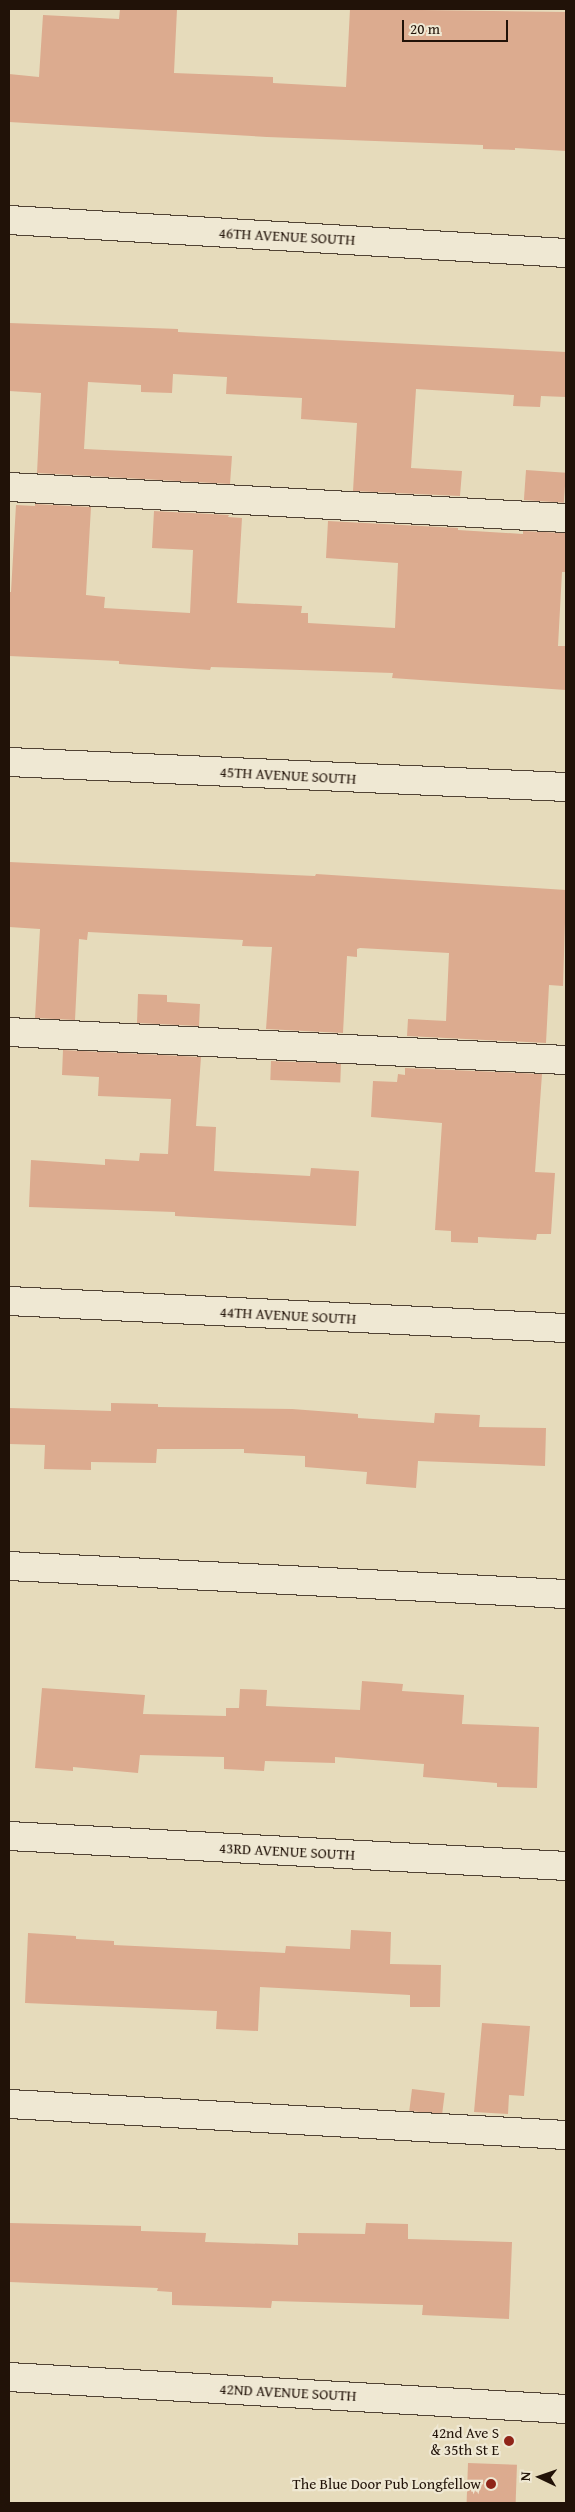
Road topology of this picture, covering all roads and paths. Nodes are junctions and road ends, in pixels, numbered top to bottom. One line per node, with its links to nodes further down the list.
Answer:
1 (9, 220): 2 (street, 46TH AVENUE SOUTH)
2 (566, 253)
3 (9, 488): 4 (street)
4 (566, 518)
5 (9, 762): 6 (street, 45TH AVENUE SOUTH)
6 (566, 787)
7 (9, 1032): 8 (street)
8 (566, 1060)
9 (9, 1301): 10 (street, 44TH AVENUE SOUTH)
10 (566, 1328)
11 (9, 1566): 12 (street)
12 (566, 1594)
13 (9, 1836): 14 (street, 43RD AVENUE SOUTH)
14 (566, 1866)
15 (9, 2104): 16 (street)
16 (566, 2135)
17 (9, 2376): 18 (street, 42ND AVENUE SOUTH)
18 (566, 2408)

